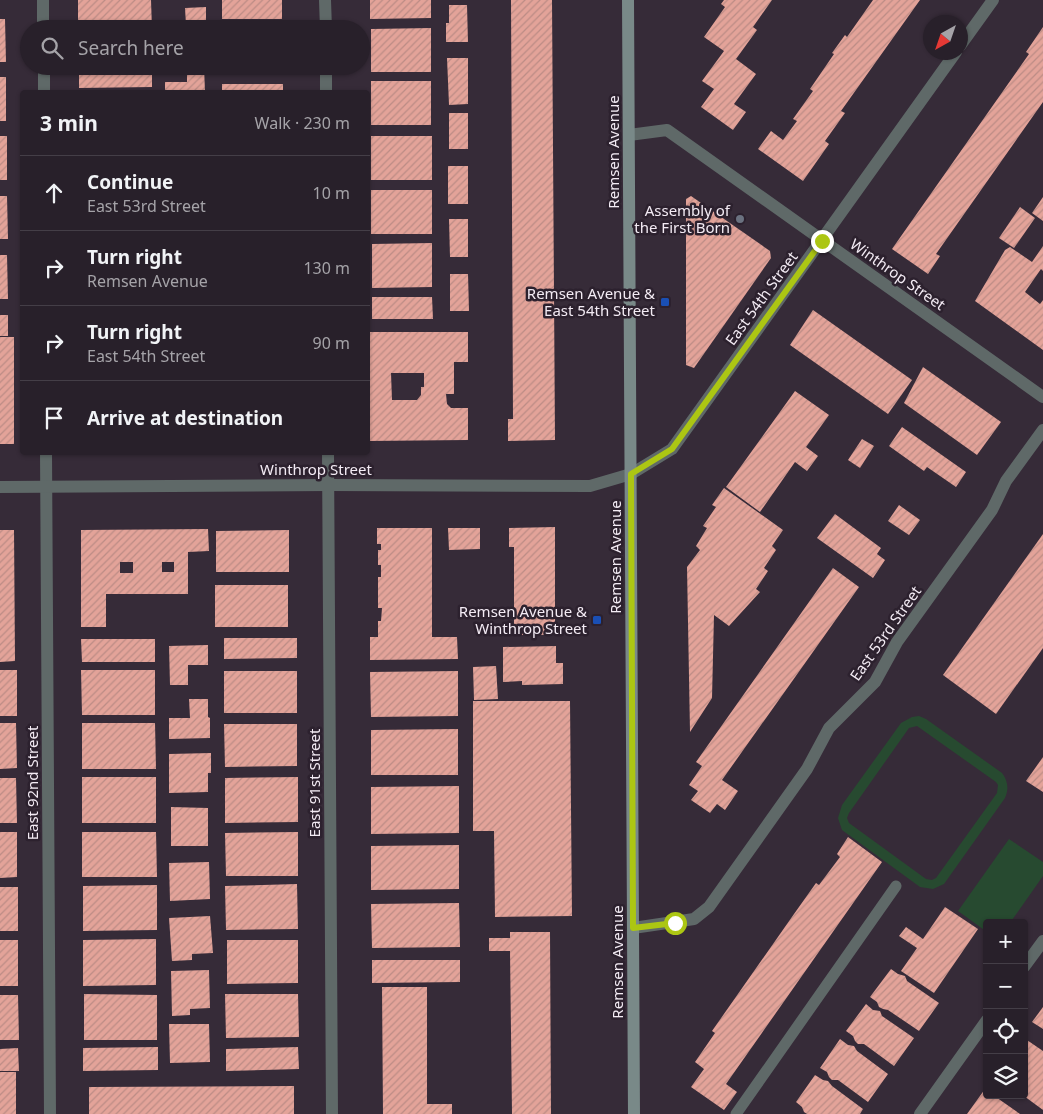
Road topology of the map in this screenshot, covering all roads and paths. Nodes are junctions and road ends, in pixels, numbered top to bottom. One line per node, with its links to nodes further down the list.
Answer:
1 (43, 0): 5 (street)
2 (325, 0): 6 (street)
3 (628, 0): 13 (main road, Remsen Avenue)
4 (993, 0): 7 (street)
5 (43, 20)
6 (326, 20)
7 (968, 35)
8 (950, 60): 14 (street, East 54th Street)
9 (44, 75): 11 (street)
10 (326, 75): 12 (street)
11 (44, 90)
12 (326, 90)
13 (629, 135): 14 (street, Winthrop Street); 19 (main road, Remsen Avenue)
14 (822, 241): 15 (street, Winthrop Street); 19 (street, East 54th Street)
15 (1043, 397)
16 (1043, 430): 24 (street, East 53rd Street)
17 (46, 455): 22 (street, East 92nd Street)
18 (328, 455): 20 (street, East 91st Street)
19 (631, 474): 20 (street, Winthrop Street); 24 (main road, Remsen Avenue)
20 (328, 484): 22 (street, Winthrop Street); 29 (street, East 91st Street)
21 (0, 486): 22 (street, Winthrop Street)
22 (46, 486): 28 (street, East 92nd Street)
23 (896, 886): 31 (lane)
24 (633, 928): 30 (main road, Remsen Avenue)
25 (1043, 940): 26 (street)
26 (1026, 964)
27 (983, 1026): 32 (street)
28 (50, 1114)
29 (332, 1114)
30 (634, 1114)
31 (736, 1114)
32 (920, 1114)

